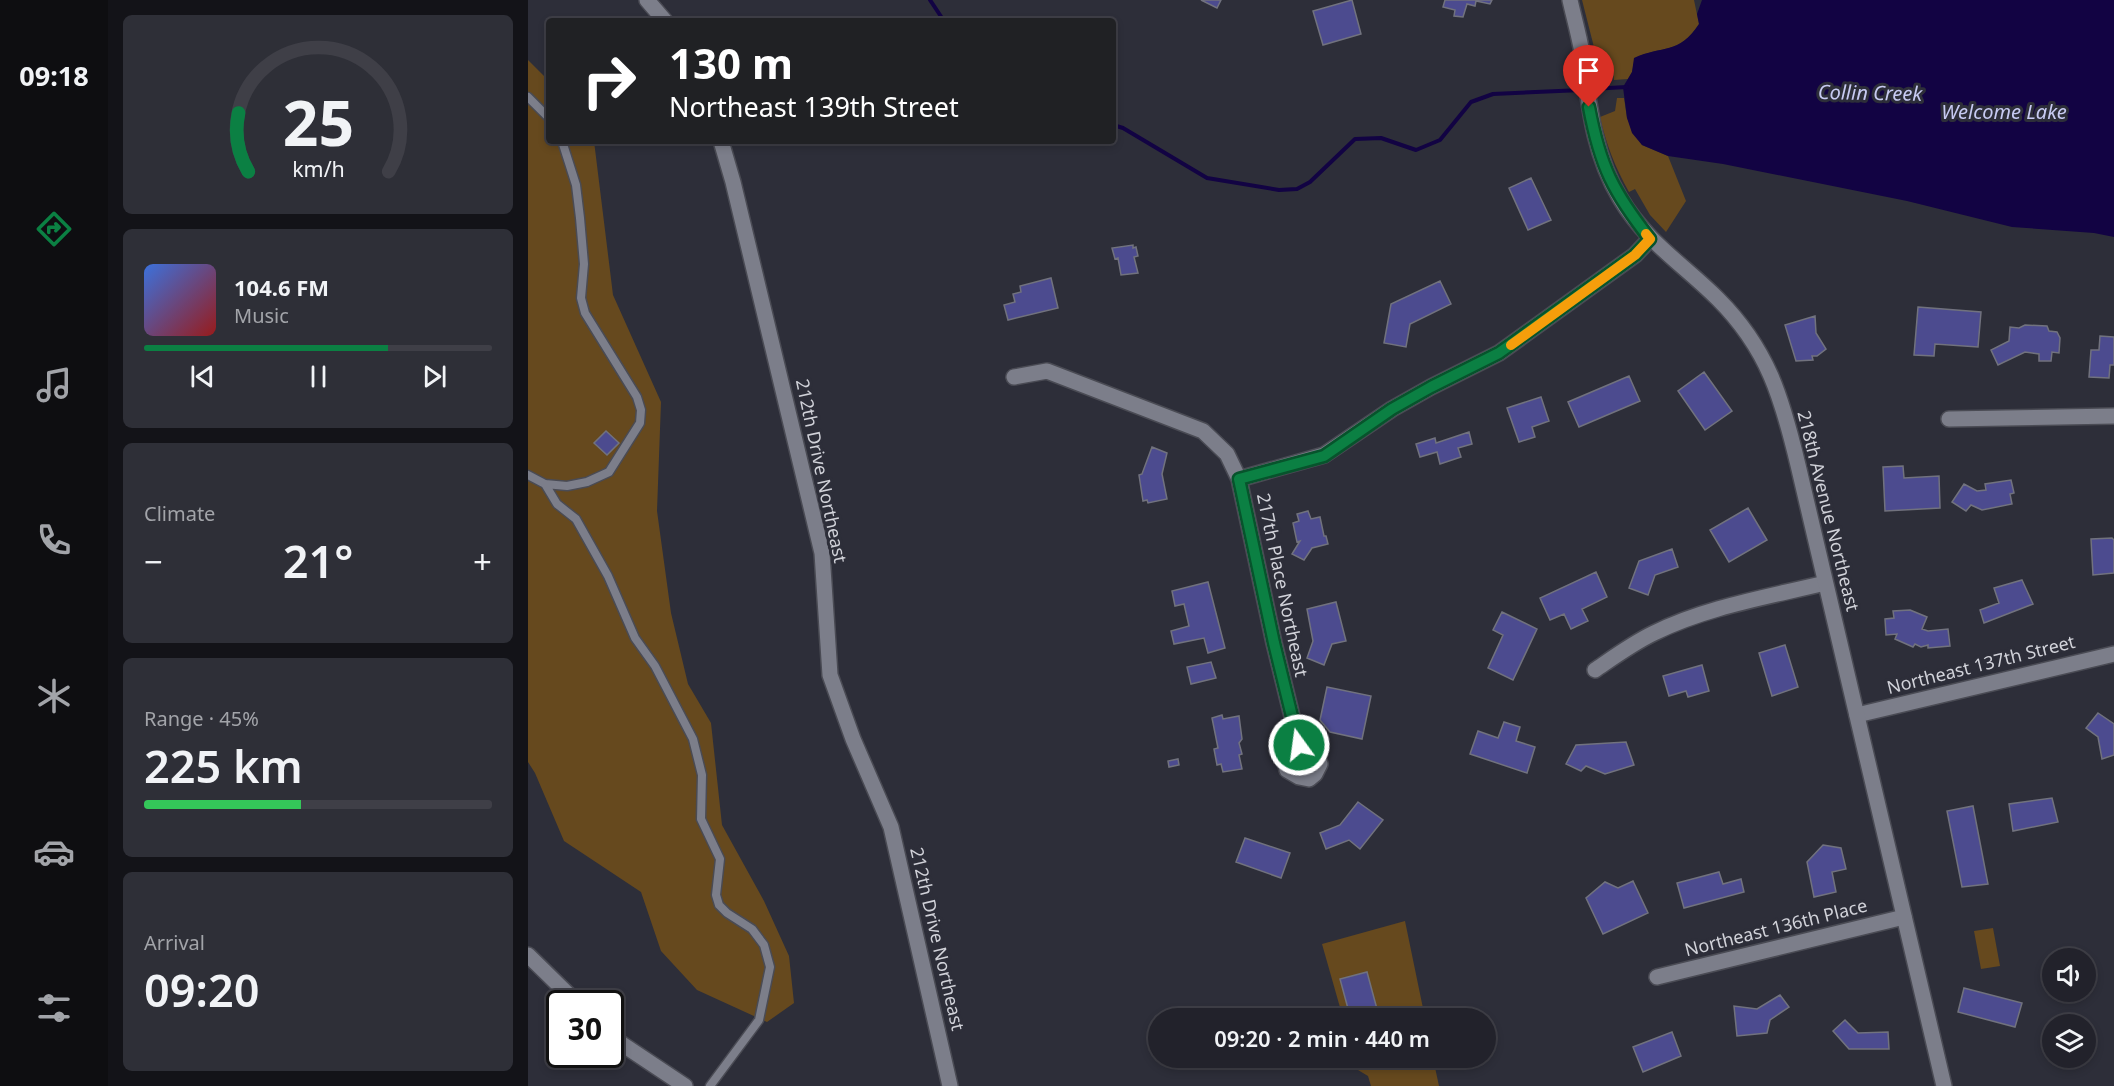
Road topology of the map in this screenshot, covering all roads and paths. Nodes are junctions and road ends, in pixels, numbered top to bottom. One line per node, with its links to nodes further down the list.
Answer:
1 (647, 0): 3 (street)
2 (1569, 0): 8 (street, 218th Avenue Northeast)
3 (662, 18)
4 (528, 97): 5 (lane)
5 (546, 115)
6 (563, 144): 14 (lane)
7 (722, 144): 27 (street, 212th Drive Northeast)
8 (1650, 239): 13 (street); 15 (street, 218th Avenue Northeast)
9 (1014, 376): 13 (street, 217th Place Northeast)
10 (2114, 416): 11 (street)
11 (1949, 419)
12 (528, 475): 14 (lane)
13 (1239, 479): 19 (street, 217th Place Northeast)
14 (545, 484): 26 (lane)
15 (1825, 583): 17 (street); 18 (street, 218th Avenue Northeast)
16 (2114, 654): 18 (street, Northeast 137th Street)
17 (1595, 670)
18 (1857, 715): 20 (street, 218th Avenue Northeast)
19 (1299, 745)
20 (1904, 917): 22 (street, Northeast 136th Place); 28 (street, 218th Avenue Northeast)
21 (528, 954): 23 (street)
22 (1657, 977)
23 (564, 990)
24 (624, 1045): 25 (street)
25 (685, 1086)
26 (711, 1086)
27 (950, 1086)
28 (1944, 1086)

